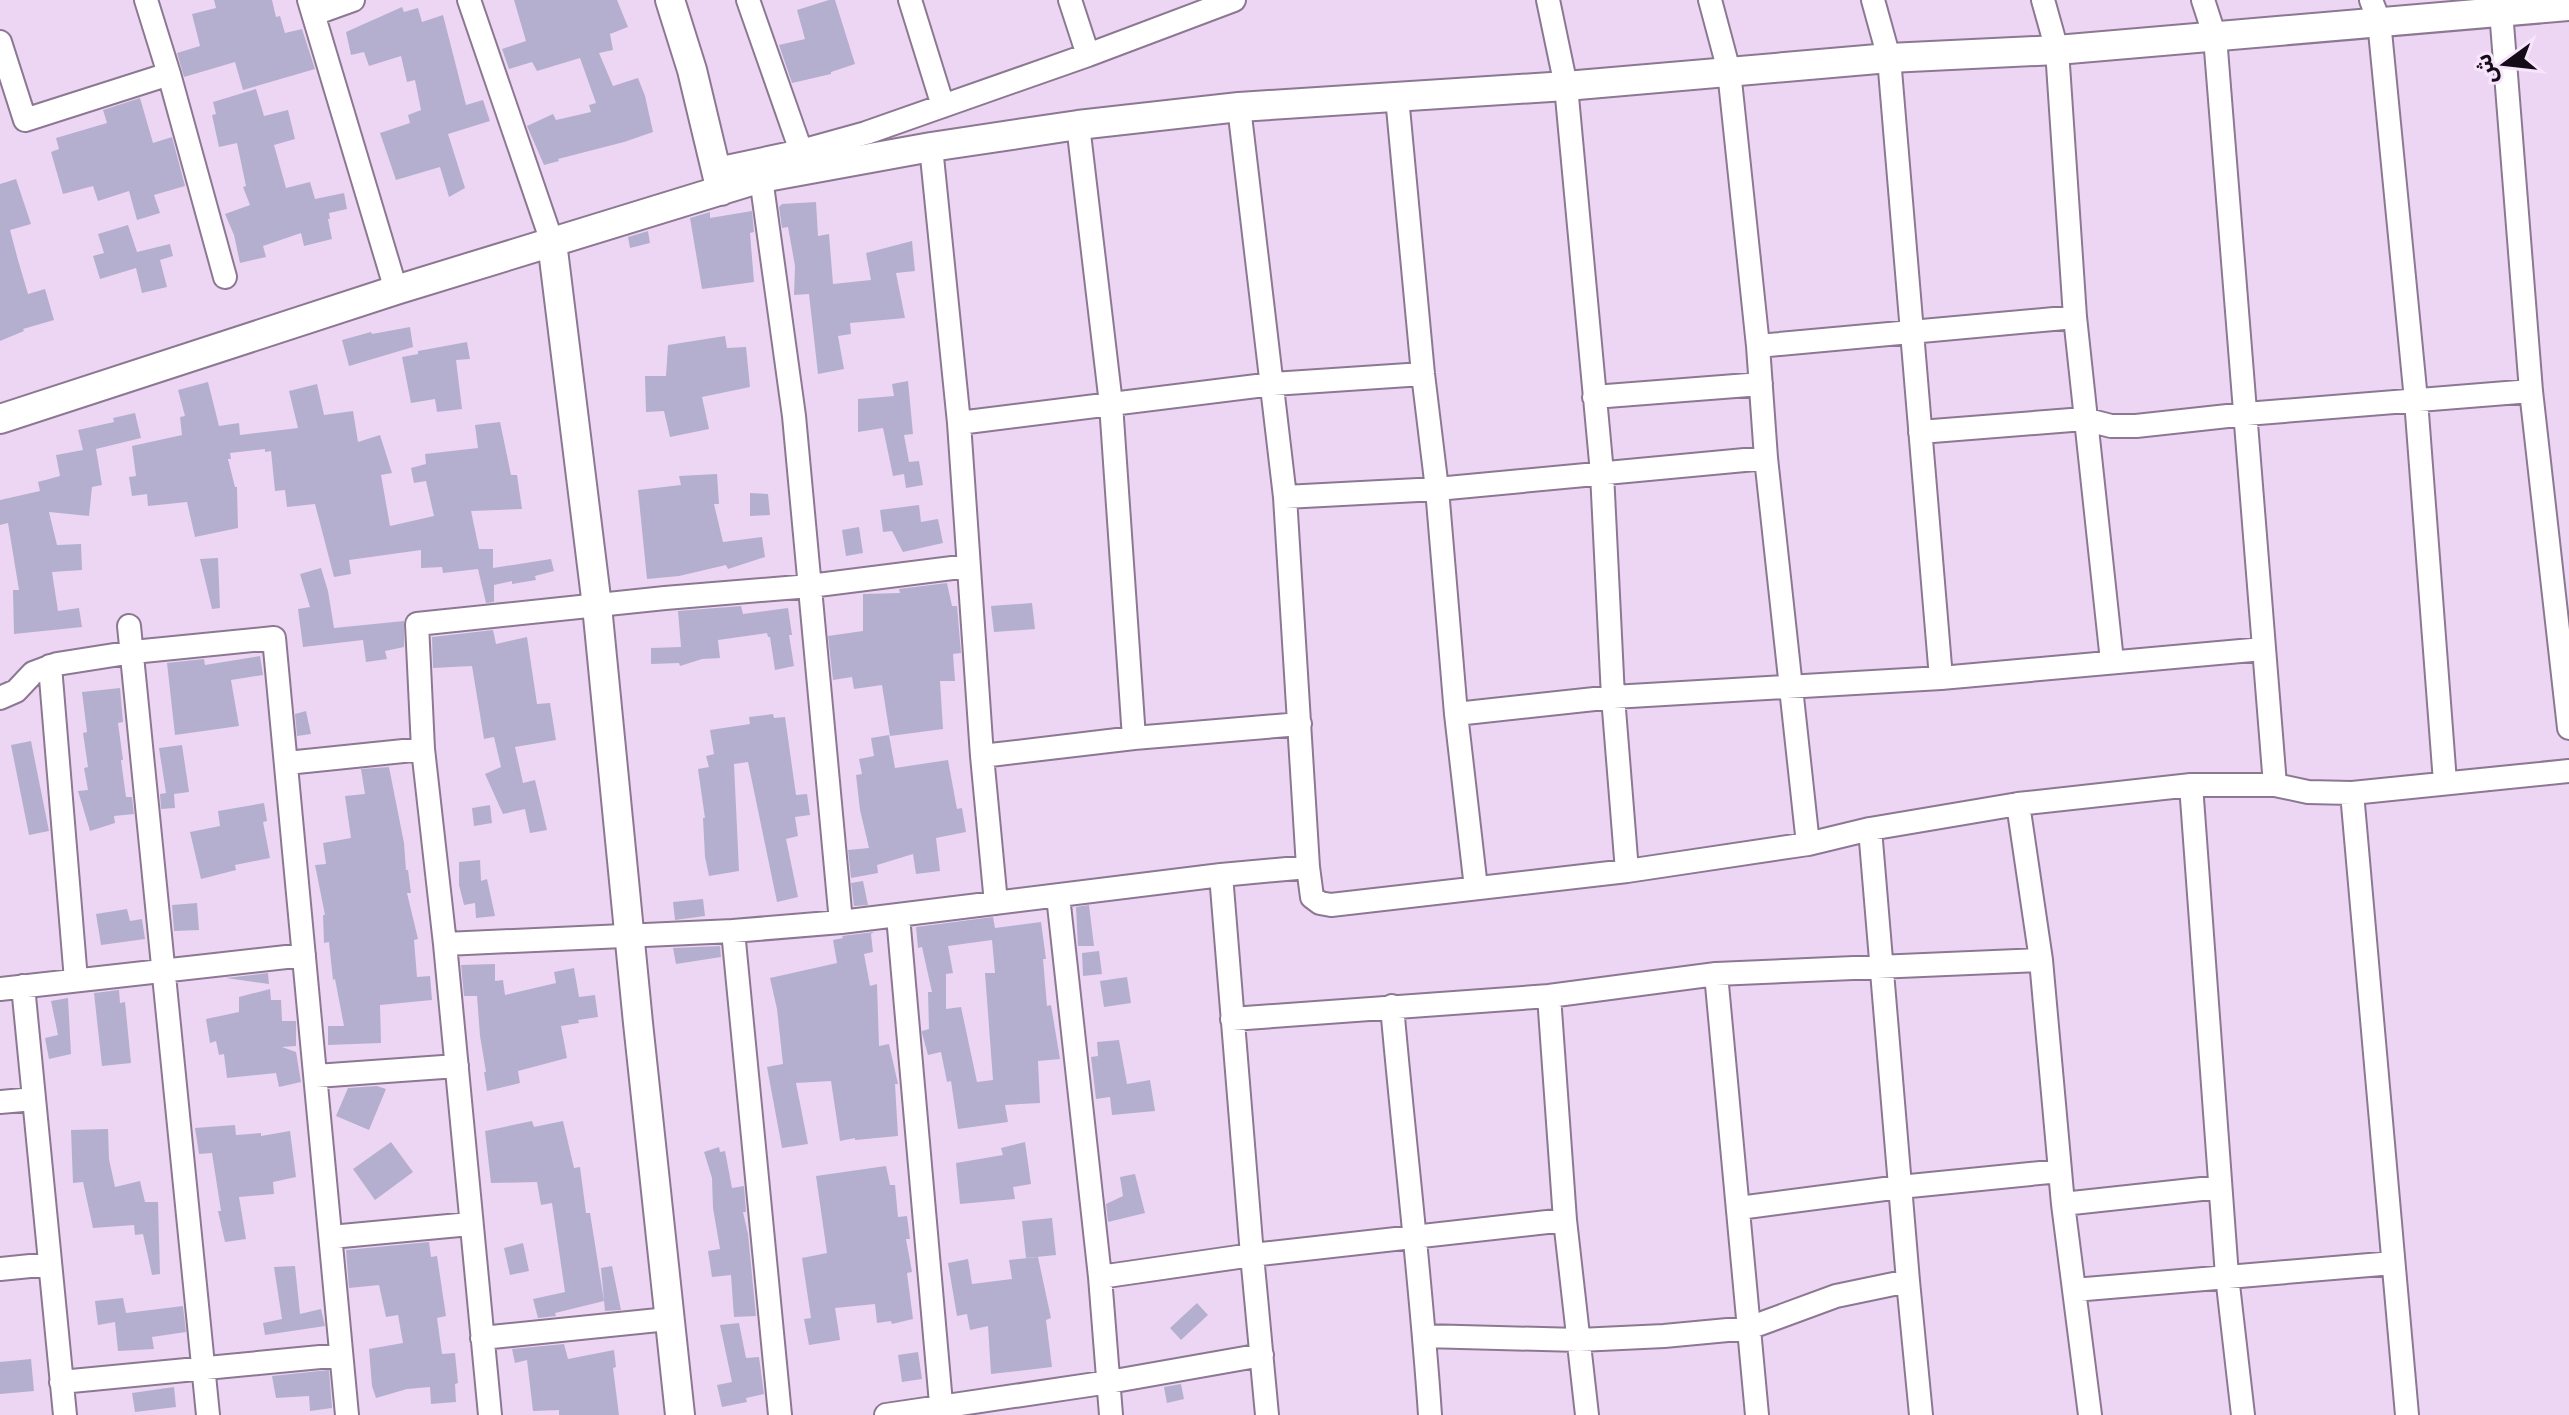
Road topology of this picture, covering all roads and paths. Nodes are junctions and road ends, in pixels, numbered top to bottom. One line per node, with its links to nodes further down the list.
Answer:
1 (146, 0): 24 (street)
2 (353, 0): 15 (street)
3 (469, 0): 34 (street)
4 (670, 0): 33 (street)
5 (748, 0): 31 (street)
6 (910, 0): 27 (street)
7 (1070, 0): 21 (street)
8 (1234, 0): 21 (street)
9 (1548, 0): 25 (street)
10 (1710, 0): 23 (street)
11 (1873, 0): 22 (street)
12 (2043, 0): 20 (street)
13 (2203, 0): 18 (street)
14 (2569, 6): 17 (street)
15 (312, 7): 36 (street)
16 (2375, 11): 17 (street); 18 (street); 45 (street)
17 (2501, 11): 43 (street)
18 (2215, 37): 20 (street); 47 (street)
19 (0, 42): 24 (street)
20 (2057, 50): 22 (street); 37 (street)
21 (1088, 55): 27 (street)
22 (1889, 58): 23 (street); 38 (street)
23 (1729, 71): 25 (street); 39 (street)
24 (169, 74): 35 (street)
25 (1566, 86): 26 (street); 44 (street)
26 (1397, 97): 28 (street); 40 (street)
27 (943, 106): 31 (street)
28 (1239, 107): 29 (street); 41 (street)
29 (1078, 125): 30 (street); 46 (street)
30 (931, 147): 32 (street); 50 (street)
31 (801, 151): 33 (street)
32 (761, 178): 33 (street); 58 (street)
33 (719, 180): 34 (street)
34 (552, 242): 36 (street); 59 (street)
35 (225, 277)
36 (396, 290): 48 (street)
37 (2075, 317): 38 (street); 49 (street)
38 (1913, 331): 39 (street); 51 (street)
39 (1758, 346): 42 (street)
40 (1423, 374): 41 (street); 54 (street)
41 (1273, 384): 46 (street); 55 (street)
42 (1761, 384): 44 (street); 52 (street)
43 (2531, 391): 45 (street); 57 (street)
44 (1594, 397): 53 (street)
45 (2416, 400): 47 (street); 77 (street)
46 (1111, 404): 50 (street); 72 (street)
47 (2246, 414): 49 (street); 61 (street)
48 (0, 419)
49 (2084, 419): 51 (street); 63 (street)
50 (959, 423): 56 (street)
51 (1920, 432): 65 (street)
52 (1766, 458): 53 (street); 66 (street)
53 (1602, 473): 54 (street); 67 (street)
54 (1437, 489): 55 (street); 69 (street)
55 (1285, 497): 70 (street)
56 (968, 566): 58 (street); 74 (street)
57 (2560, 575): 71 (street)
58 (810, 586): 59 (street); 91 (street)
59 (597, 606): 73 (street); 93 (street)
60 (129, 626): 62 (street)
61 (2263, 649): 63 (street); 79 (street)
62 (133, 652): 64 (street); 75 (street); 98 (street)
63 (2112, 661): 65 (street)
64 (50, 666): 68 (street); 100 (street)
65 (1941, 678): 66 (street)
66 (1792, 687): 67 (street); 83 (street)
67 (1613, 697): 69 (street); 85 (street)
68 (0, 698)
69 (1456, 714): 87 (street)
70 (1300, 724): 72 (street); 84 (street)
71 (2569, 728)
72 (1134, 738): 74 (street)
73 (423, 749): 75 (street); 94 (street)
74 (982, 756): 89 (street)
75 (287, 763): 95 (street)
76 (2569, 771): 77 (street)
77 (2445, 782): 80 (street)
78 (2191, 785): 79 (street); 81 (street); 112 (street)
79 (2275, 785): 80 (street)
80 (2352, 793): 120 (street)
81 (2018, 804): 82 (street); 96 (street)
82 (1870, 829): 83 (street); 97 (street)
83 (1808, 844): 85 (street)
84 (1308, 867): 86 (street); 87 (street)
85 (1627, 871): 87 (street)
86 (1221, 875): 88 (street); 105 (street)
87 (1476, 888)
88 (1058, 896): 89 (street); 124 (street)
89 (996, 903): 90 (street)
90 (898, 916): 91 (street); 137 (street)
91 (841, 922): 92 (street)
92 (733, 931): 93 (street); 143 (street)
93 (630, 934): 94 (street); 127 (street)
94 (445, 944): 106 (street)
95 (304, 955): 98 (street); 107 (street)
96 (2041, 960): 97 (street); 110 (street)
97 (1883, 967): 99 (street); 111 (street)
98 (164, 971): 100 (street); 134 (street)
99 (1716, 974): 103 (street); 114 (street)
100 (76, 980): 101 (street)
101 (23, 986): 102 (street); 108 (street)
102 (0, 989)
103 (1549, 996): 104 (street); 115 (street)
104 (1392, 1006): 105 (street); 118 (street)
105 (1232, 1019): 119 (street)
106 (457, 1066): 107 (street); 116 (street)
107 (316, 1076): 117 (street)
108 (34, 1099): 109 (street); 121 (street)
109 (0, 1102)
110 (2060, 1171): 111 (street); 113 (street)
111 (1900, 1187): 114 (street); 125 (street)
112 (2220, 1187): 113 (street); 123 (street)
113 (2063, 1204): 126 (street)
114 (1739, 1208): 128 (street)
115 (1565, 1220): 118 (street); 131 (street)
116 (470, 1224): 117 (street); 130 (street)
117 (331, 1237): 132 (street)
118 (1413, 1238): 119 (street); 129 (street)
119 (1252, 1255): 124 (street); 133 (street)
120 (2393, 1263): 123 (street); 153 (street)
121 (50, 1264): 122 (street); 135 (street)
122 (0, 1269)
123 (2227, 1276): 126 (street); 152 (street)
124 (1100, 1277): 136 (street)
125 (1908, 1281): 128 (street); 150 (street)
126 (2074, 1290): 151 (street)
127 (668, 1319): 130 (street); 142 (street)
128 (1749, 1328): 131 (street); 149 (street)
129 (1424, 1336): 131 (street); 147 (street)
130 (482, 1338): 141 (street)
131 (1579, 1340): 148 (street)
132 (341, 1355): 134 (street); 140 (street)
133 (1262, 1355): 136 (street); 146 (street)
134 (204, 1368): 135 (street); 139 (street)
135 (61, 1382): 138 (street)
136 (1109, 1382): 137 (street); 145 (street)
137 (942, 1411): 144 (street)
138 (65, 1415)
139 (208, 1415)
140 (347, 1415)
141 (490, 1415)
142 (680, 1415)
143 (780, 1415)
144 (886, 1415)
145 (1111, 1415)
146 (1267, 1415)
147 (1430, 1415)
148 (1587, 1415)
149 (1757, 1415)
150 (1921, 1415)
151 (2090, 1415)
152 (2243, 1415)
153 (2407, 1415)

